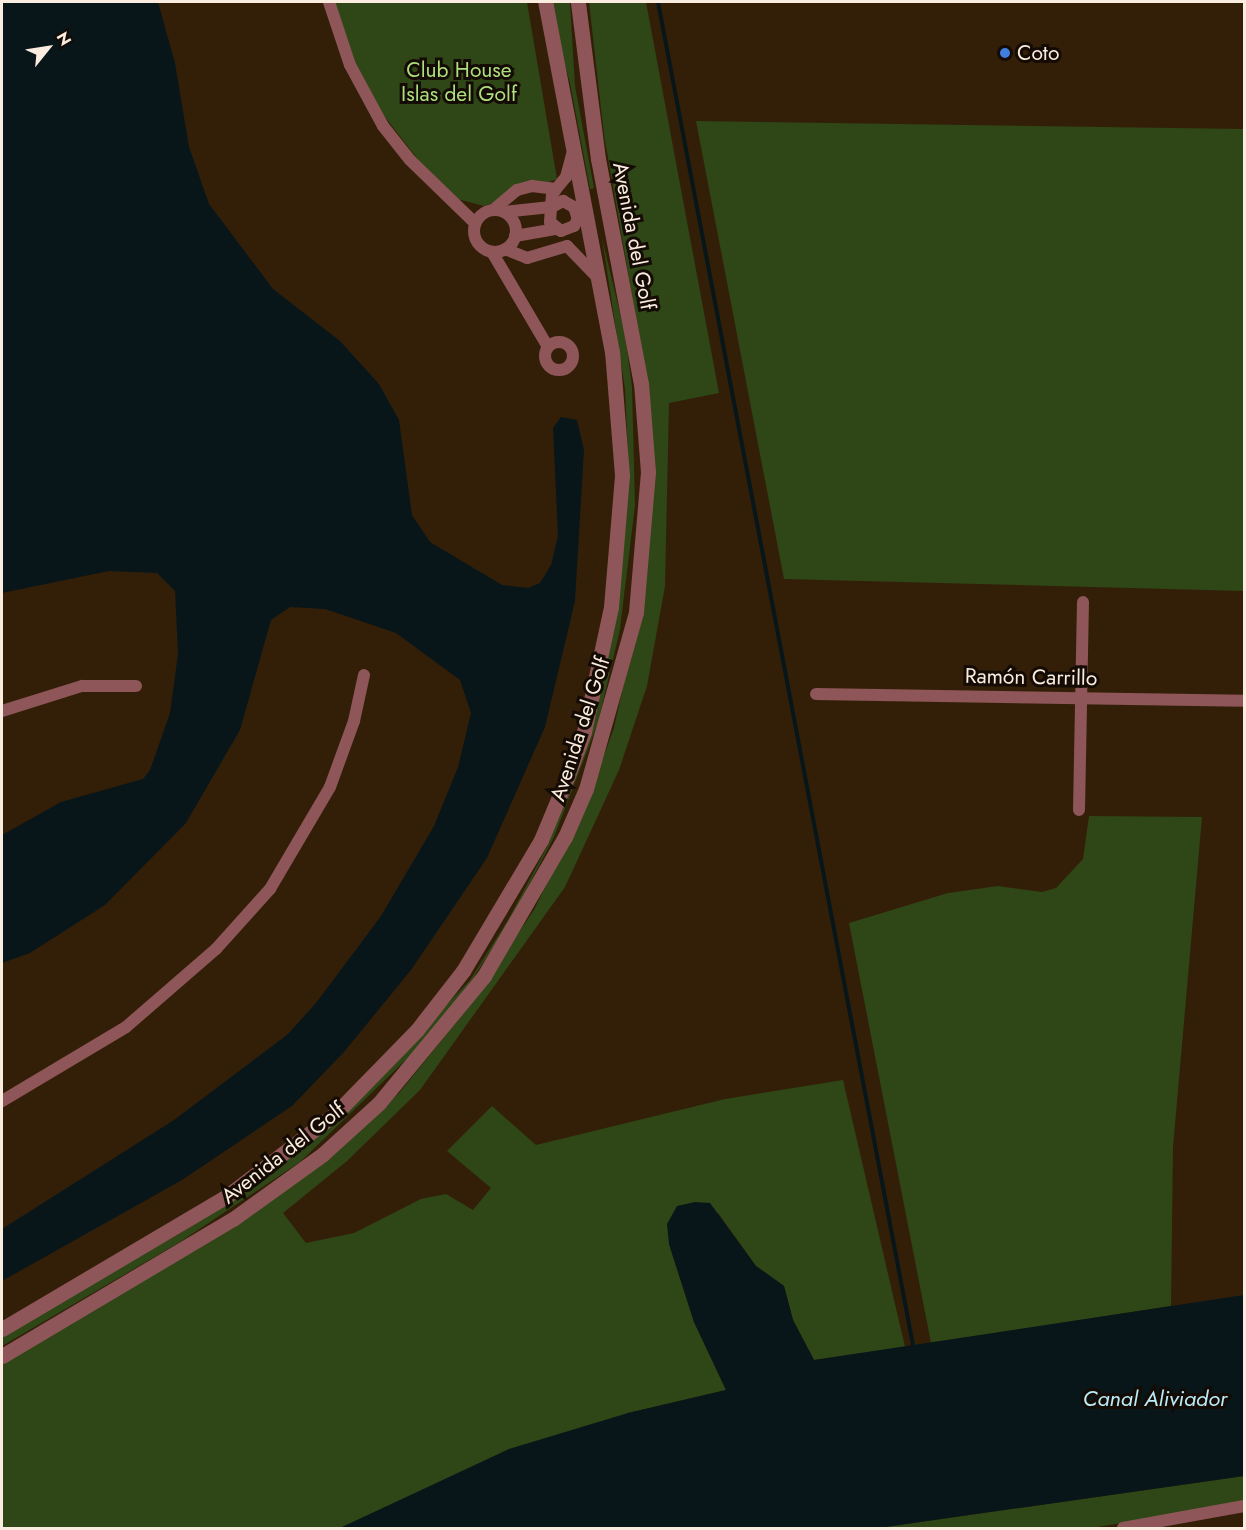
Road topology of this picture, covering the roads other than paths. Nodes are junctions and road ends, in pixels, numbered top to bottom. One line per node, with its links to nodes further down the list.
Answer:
1 (329, 2): 10 (street)
2 (545, 2): 4 (street, Avenida del Golf)
3 (578, 2): 6 (street, Avenida del Golf)
4 (573, 145): 5 (street); 7 (street, Avenida del Golf)
5 (556, 189): 8 (street); 9 (street)
6 (606, 200): 7 (street); 11 (street, Avenida del Golf)
7 (578, 204): 8 (street); 12 (street, Avenida del Golf)
8 (552, 207): 9 (street); 13 (street)
9 (498, 211): 10 (street); 14 (street)
10 (475, 223): 16 (street)
11 (610, 223): 12 (street); 29 (street, Avenida del Golf)
12 (582, 226): 13 (street); 17 (street, Avenida del Golf)
13 (557, 229): 14 (street); 15 (street)
14 (515, 236): 16 (street)
15 (567, 246): 16 (street); 17 (street)
16 (499, 250): 18 (street)
17 (598, 278): 28 (street, Avenida del Golf)
18 (548, 347)
19 (1083, 602): 23 (street)
20 (364, 675): 27 (street)
21 (136, 686): 25 (street)
22 (816, 694): 23 (street, Ramón Carrillo)
23 (1080, 698): 24 (street, Ramón Carrillo); 26 (street)
24 (1245, 701)
25 (2, 711)
26 (1079, 810)
27 (2, 1101)
28 (2, 1329)
29 (2, 1356)
30 (1245, 1506): 31 (street)
31 (1123, 1528)

